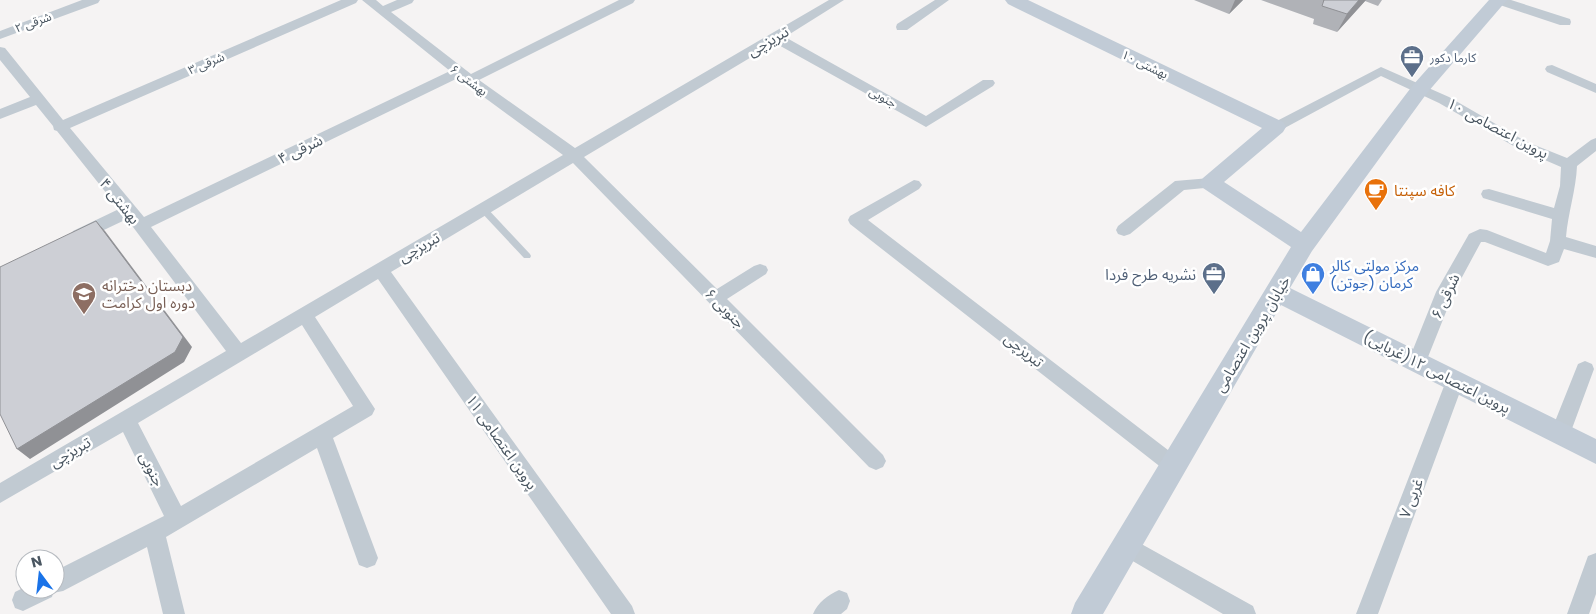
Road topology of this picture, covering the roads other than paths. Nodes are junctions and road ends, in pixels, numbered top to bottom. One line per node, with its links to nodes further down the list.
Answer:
1 (94, 0): 13 (street, شرقی ۲)
2 (352, 0): 23 (street, شرقی ۳)
3 (368, 0): 10 (street, بهشتی ۶)
4 (408, 0): 10 (street)
5 (629, 0): 17 (street, شرقی ۴)
6 (943, 0): 12 (street)
7 (1014, 0): 24 (street, بهشتی ۱۰)
8 (1498, 0): 11 (street); 19 (street, خیابان پروین اعتصامی)
9 (827, 2): 14 (street, تبریزچی)
10 (382, 11): 17 (street, بهشتی ۶)
11 (1566, 22)
12 (902, 27)
13 (0, 35)
14 (775, 37): 18 (street, جنوبی); 26 (street, تبریزچی)
15 (0, 51): 21 (street, بهشتی ۴)
16 (1552, 69): 20 (street)
17 (464, 76): 26 (street, بهشتی ۶); 34 (street, شرقی ۴)
18 (988, 83)
19 (1420, 89): 24 (street, پروین اعتصامی ۱۰); 27 (street, پروین اعتصامی ۱۰); 38 (street, خیابان پروین اعتصامی)
20 (1596, 89)
21 (37, 99): 22 (street); 23 (street, بهشتی ۴)
22 (0, 114)
23 (60, 127): 32 (street, بهشتی ۴)
24 (1276, 127): 28 (street)
25 (1596, 143): 27 (street)
26 (574, 155): 31 (street, تبریزچی); 44 (street, جنوبی ۶)
27 (1569, 164): 33 (street)
28 (1210, 183): 35 (street); 38 (street)
29 (914, 185): 55 (street, تبریزچی)
30 (1489, 194): 33 (street)
31 (483, 209): 40 (lane); 41 (street, تبریزچی)
32 (129, 211): 34 (street, بهشتی ۴); 36 (street)
33 (1560, 216): 37 (street)
34 (141, 226): 46 (street, بهشتی ۴)
35 (1124, 230)
36 (69, 240)
37 (1558, 241): 39 (street); 47 (street, شرقی ۶)
38 (1304, 245): 43 (street, خیابان پروین اعتصامی)
39 (1596, 252)
40 (527, 256)
41 (380, 270): 45 (street, تبریزچی); 64 (street, پروین اعتصامی ۱۱)
42 (760, 270): 44 (street)
43 (1277, 292): 47 (street, پروین اعتصامی ۱۲(غربایی)); 55 (street, خیابان پروین اعتصامی)
44 (716, 298): 54 (street, جنوبی ۶)
45 (304, 314): 46 (street, تبریزچی); 52 (street)
46 (238, 353): 50 (street, تبریزچی)
47 (1418, 362): 49 (street, پروین اعتصامی ۱۲(غربایی))
48 (1585, 369): 51 (street)
49 (1456, 381): 51 (street, پروین اعتصامی ۱۲(غربایی)); 67 (street, غربی ۷)
50 (126, 419): 56 (street, تبریزچی); 57 (street, جنوبی)
51 (1560, 434): 53 (street, پروین اعتصامی ۱۲(غربایی))
52 (322, 435): 57 (street); 60 (street)
53 (1596, 452)
54 (876, 461)
55 (1174, 466): 59 (street, خیابان پروین اعتصامی)
56 (0, 494)
57 (177, 520): 58 (street)
58 (154, 532): 62 (street); 63 (street)
59 (1127, 546): 65 (street, خیابان پروین اعتصامی); 66 (street)
60 (367, 558)
61 (1596, 563): 68 (street)
62 (65, 578)
63 (174, 614)
64 (624, 614)
65 (1086, 614)
66 (1245, 614)
67 (1367, 614)
68 (1578, 614)

